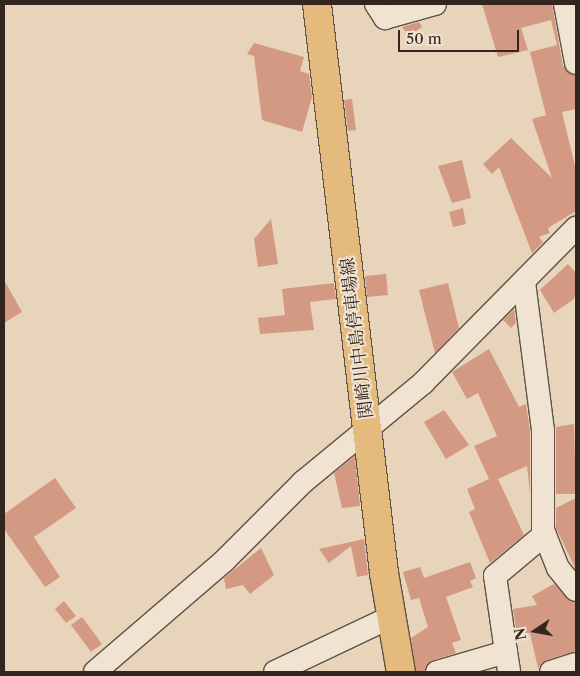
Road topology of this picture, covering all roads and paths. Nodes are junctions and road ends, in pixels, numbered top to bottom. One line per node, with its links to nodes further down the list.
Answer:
1 (317, 4): 8 (main road, 関崎川中島停車場線)
2 (376, 4): 3 (street)
3 (435, 4)
4 (566, 4): 5 (street)
5 (576, 63)
6 (576, 228): 7 (street)
7 (524, 282): 8 (street); 9 (street)
8 (368, 430): 11 (main road, 関崎川中島停車場線); 14 (street)
9 (544, 534): 10 (street); 12 (street)
10 (576, 590)
11 (391, 617): 15 (street); 16 (main road, 関崎川中島停車場線)
12 (508, 662): 17 (street)
13 (576, 664): 18 (street)
14 (95, 672)
15 (275, 672)
16 (400, 672)
17 (437, 672)
18 (551, 672)

